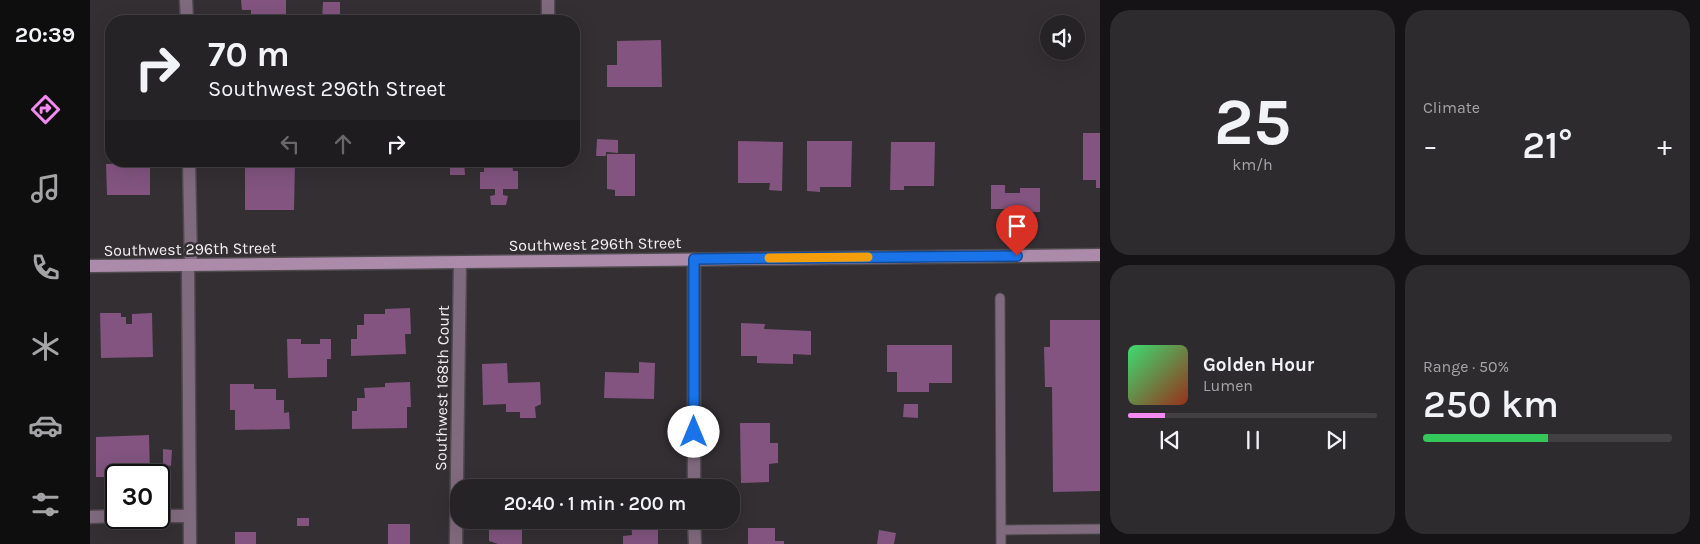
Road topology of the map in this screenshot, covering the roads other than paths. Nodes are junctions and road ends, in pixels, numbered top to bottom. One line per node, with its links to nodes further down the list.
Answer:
1 (186, 0): 3 (street)
2 (548, 0): 4 (street)
3 (187, 15)
4 (548, 15)
5 (189, 167): 9 (street)
6 (1100, 255): 7 (street, Southwest 296th Street)
7 (694, 259): 8 (street, Southwest 296th Street); 12 (street)
8 (460, 262): 9 (street, Southwest 296th Street); 21 (street, Southwest 168th Court)
9 (189, 265): 10 (street, Southwest 296th Street); 16 (street)
10 (90, 266)
11 (1000, 298): 19 (lane)
12 (694, 479)
13 (90, 516): 14 (street)
14 (105, 516)
15 (170, 516): 16 (street)
16 (190, 516): 20 (street)
17 (694, 529): 22 (street)
18 (1100, 529): 19 (lane)
19 (1001, 530): 23 (lane)
20 (190, 544)
21 (456, 544)
22 (695, 544)
23 (1001, 544)

